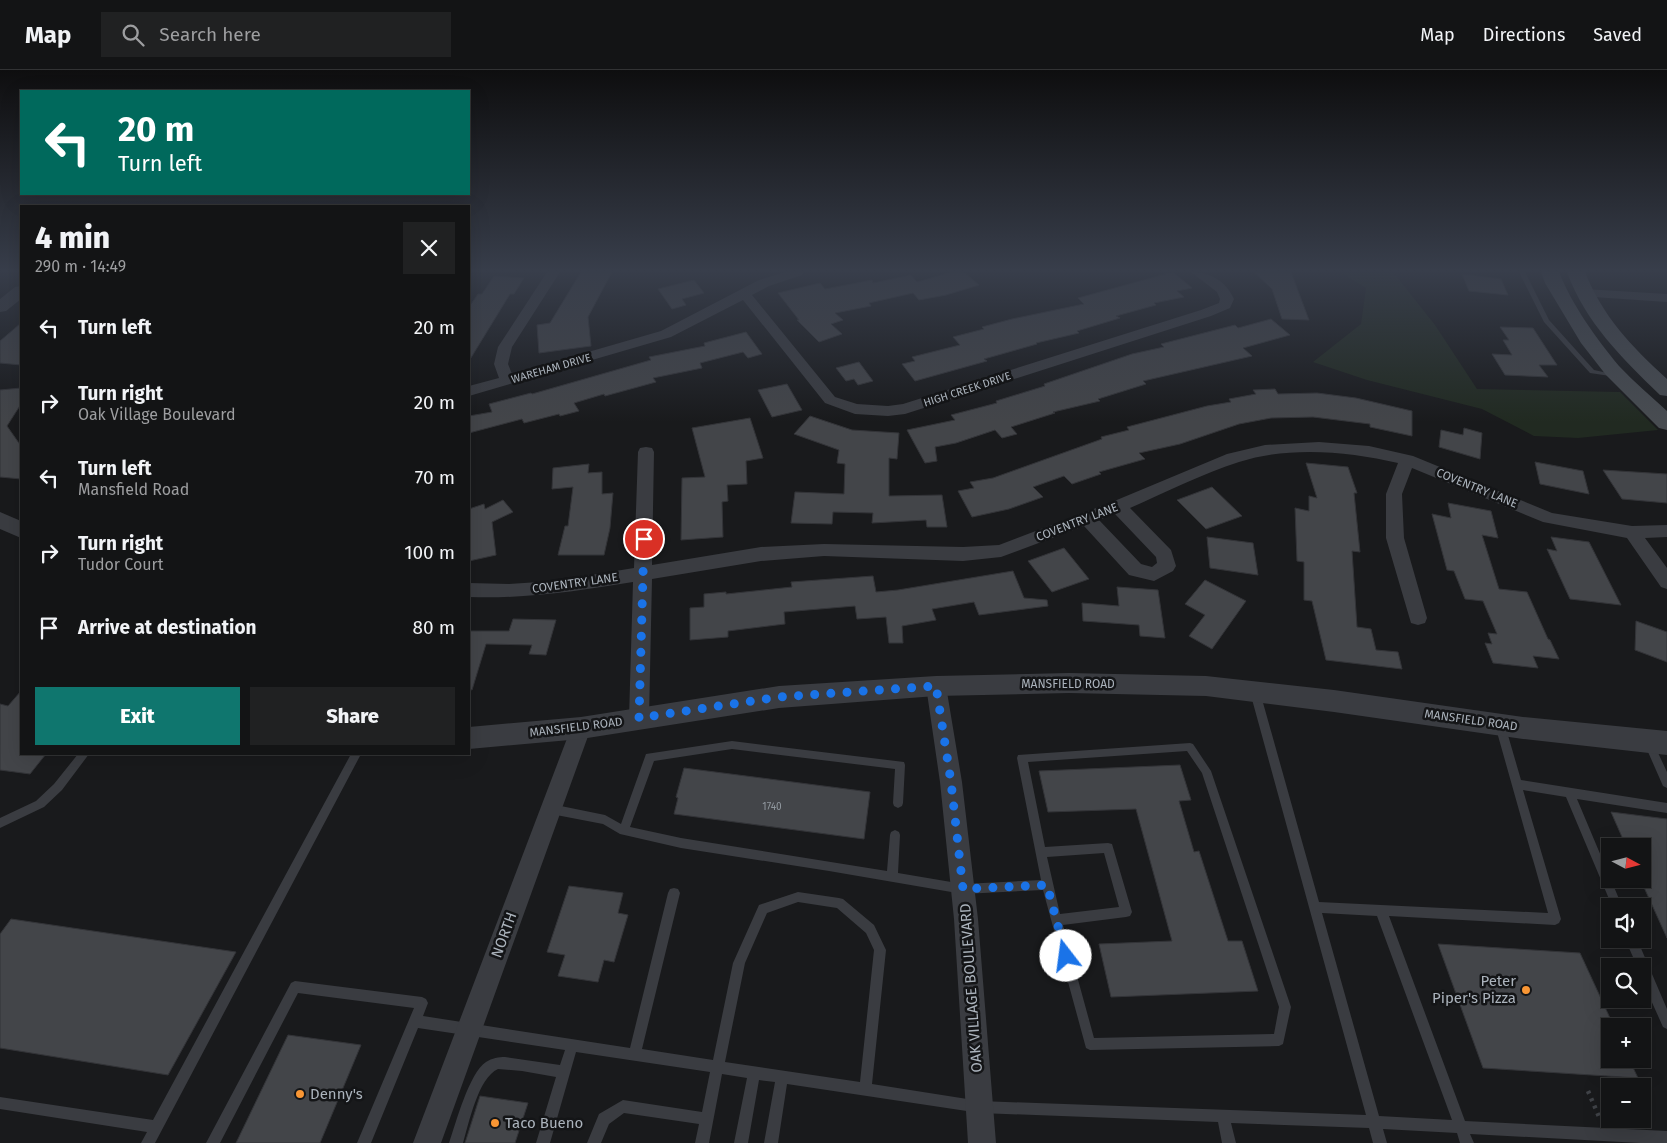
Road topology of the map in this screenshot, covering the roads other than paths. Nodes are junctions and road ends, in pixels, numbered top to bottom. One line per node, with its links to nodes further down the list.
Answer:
1 (521, 322): 9 (street)
2 (691, 322): 9 (street, WAREHAM DRIVE)
3 (767, 322): 4 (street, HIGH CREEK DRIVE)
4 (1178, 322)
5 (1548, 322): 8 (lane)
6 (1578, 322): 8 (main road)
7 (1603, 322): 10 (main road)
8 (1619, 377): 12 (main road)
9 (507, 380): 11 (street, WAREHAM DRIVE)
10 (1667, 390)
11 (470, 391)
12 (1667, 423)
13 (646, 452): 21 (street)
14 (1406, 460): 15 (street, COVENTRY LANE); 20 (street, COVENTRY LANE); 24 (street)
15 (1118, 506): 16 (street, COVENTRY LANE); 16 (street)
16 (1087, 518): 21 (street, COVENTRY LANE)
17 (0, 520): 18 (street)
18 (20, 530)
19 (1667, 531): 20 (street, COVENTRY LANE)
20 (1632, 532): 22 (street)
21 (643, 574): 23 (street, COVENTRY LANE); 27 (street)
22 (1667, 582)
23 (470, 590)
24 (1418, 618)
25 (936, 686): 26 (street, MANSFIELD ROAD); 27 (street, MANSFIELD ROAD); 46 (street, OAK VILLAGE BOULEVARD)
26 (1255, 692): 28 (street, MANSFIELD ROAD); 49 (lane)
27 (639, 718): 29 (street, MANSFIELD ROAD)
28 (1500, 725): 31 (street, MANSFIELD ROAD); 35 (lane)
29 (581, 728): 30 (street, MANSFIELD ROAD); 39 (street, NORTH)
30 (470, 738)
31 (1658, 743): 34 (lane)
32 (83, 755): 40 (lane)
33 (355, 755): 68 (lane)
34 (1667, 783)
35 (1517, 784): 36 (lane); 50 (lane)
36 (1569, 793): 38 (lane); 48 (lane)
37 (898, 803): 41 (lane)
38 (1667, 808)
39 (551, 809): 41 (lane); 55 (street, NORTH)
40 (0, 823)
41 (624, 830): 44 (lane)
42 (895, 835): 44 (lane)
43 (1040, 852): 45 (lane); 51 (lane); 51 (lane)
44 (892, 876): 46 (lane)
45 (1047, 885): 46 (lane); 51 (lane)
46 (963, 889): 64 (street, OAK VILLAGE BOULEVARD)
47 (674, 893): 57 (lane)
48 (1614, 898)
49 (1314, 907): 50 (lane); 67 (lane)
50 (1381, 910): 69 (lane)
51 (1056, 920)
52 (1635, 948): 54 (lane)
53 (414, 1021): 55 (lane); 72 (lane); 73 (lane)
54 (1667, 1023)
55 (468, 1031): 56 (lane); 74 (street, NORTH)
56 (572, 1046): 57 (lane); 59 (lane)
57 (634, 1056): 58 (lane)
58 (719, 1068): 60 (lane); 62 (lane); 66 (lane)
59 (564, 1072): 75 (lane); 76 (lane)
60 (754, 1073): 61 (lane); 79 (lane)
61 (782, 1077): 62 (lane); 80 (lane)
62 (865, 1090): 64 (lane)
63 (0, 1103): 68 (lane)
64 (980, 1107): 65 (lane); 81 (street, OAK VILLAGE BOULEVARD)
65 (1223, 1116): 67 (lane); 82 (lane)
66 (708, 1119): 77 (lane); 78 (lane)
67 (1373, 1122): 69 (lane); 83 (lane)
68 (156, 1127): 71 (lane)
69 (1461, 1127): 70 (lane); 84 (lane)
70 (1667, 1138)
71 (148, 1143)
72 (213, 1143)
73 (364, 1143)
74 (427, 1143)
75 (456, 1143)
76 (543, 1143)
77 (594, 1143)
78 (702, 1143)
79 (741, 1143)
80 (771, 1143)
81 (982, 1143)
82 (1229, 1143)
83 (1380, 1143)
84 (1467, 1143)

